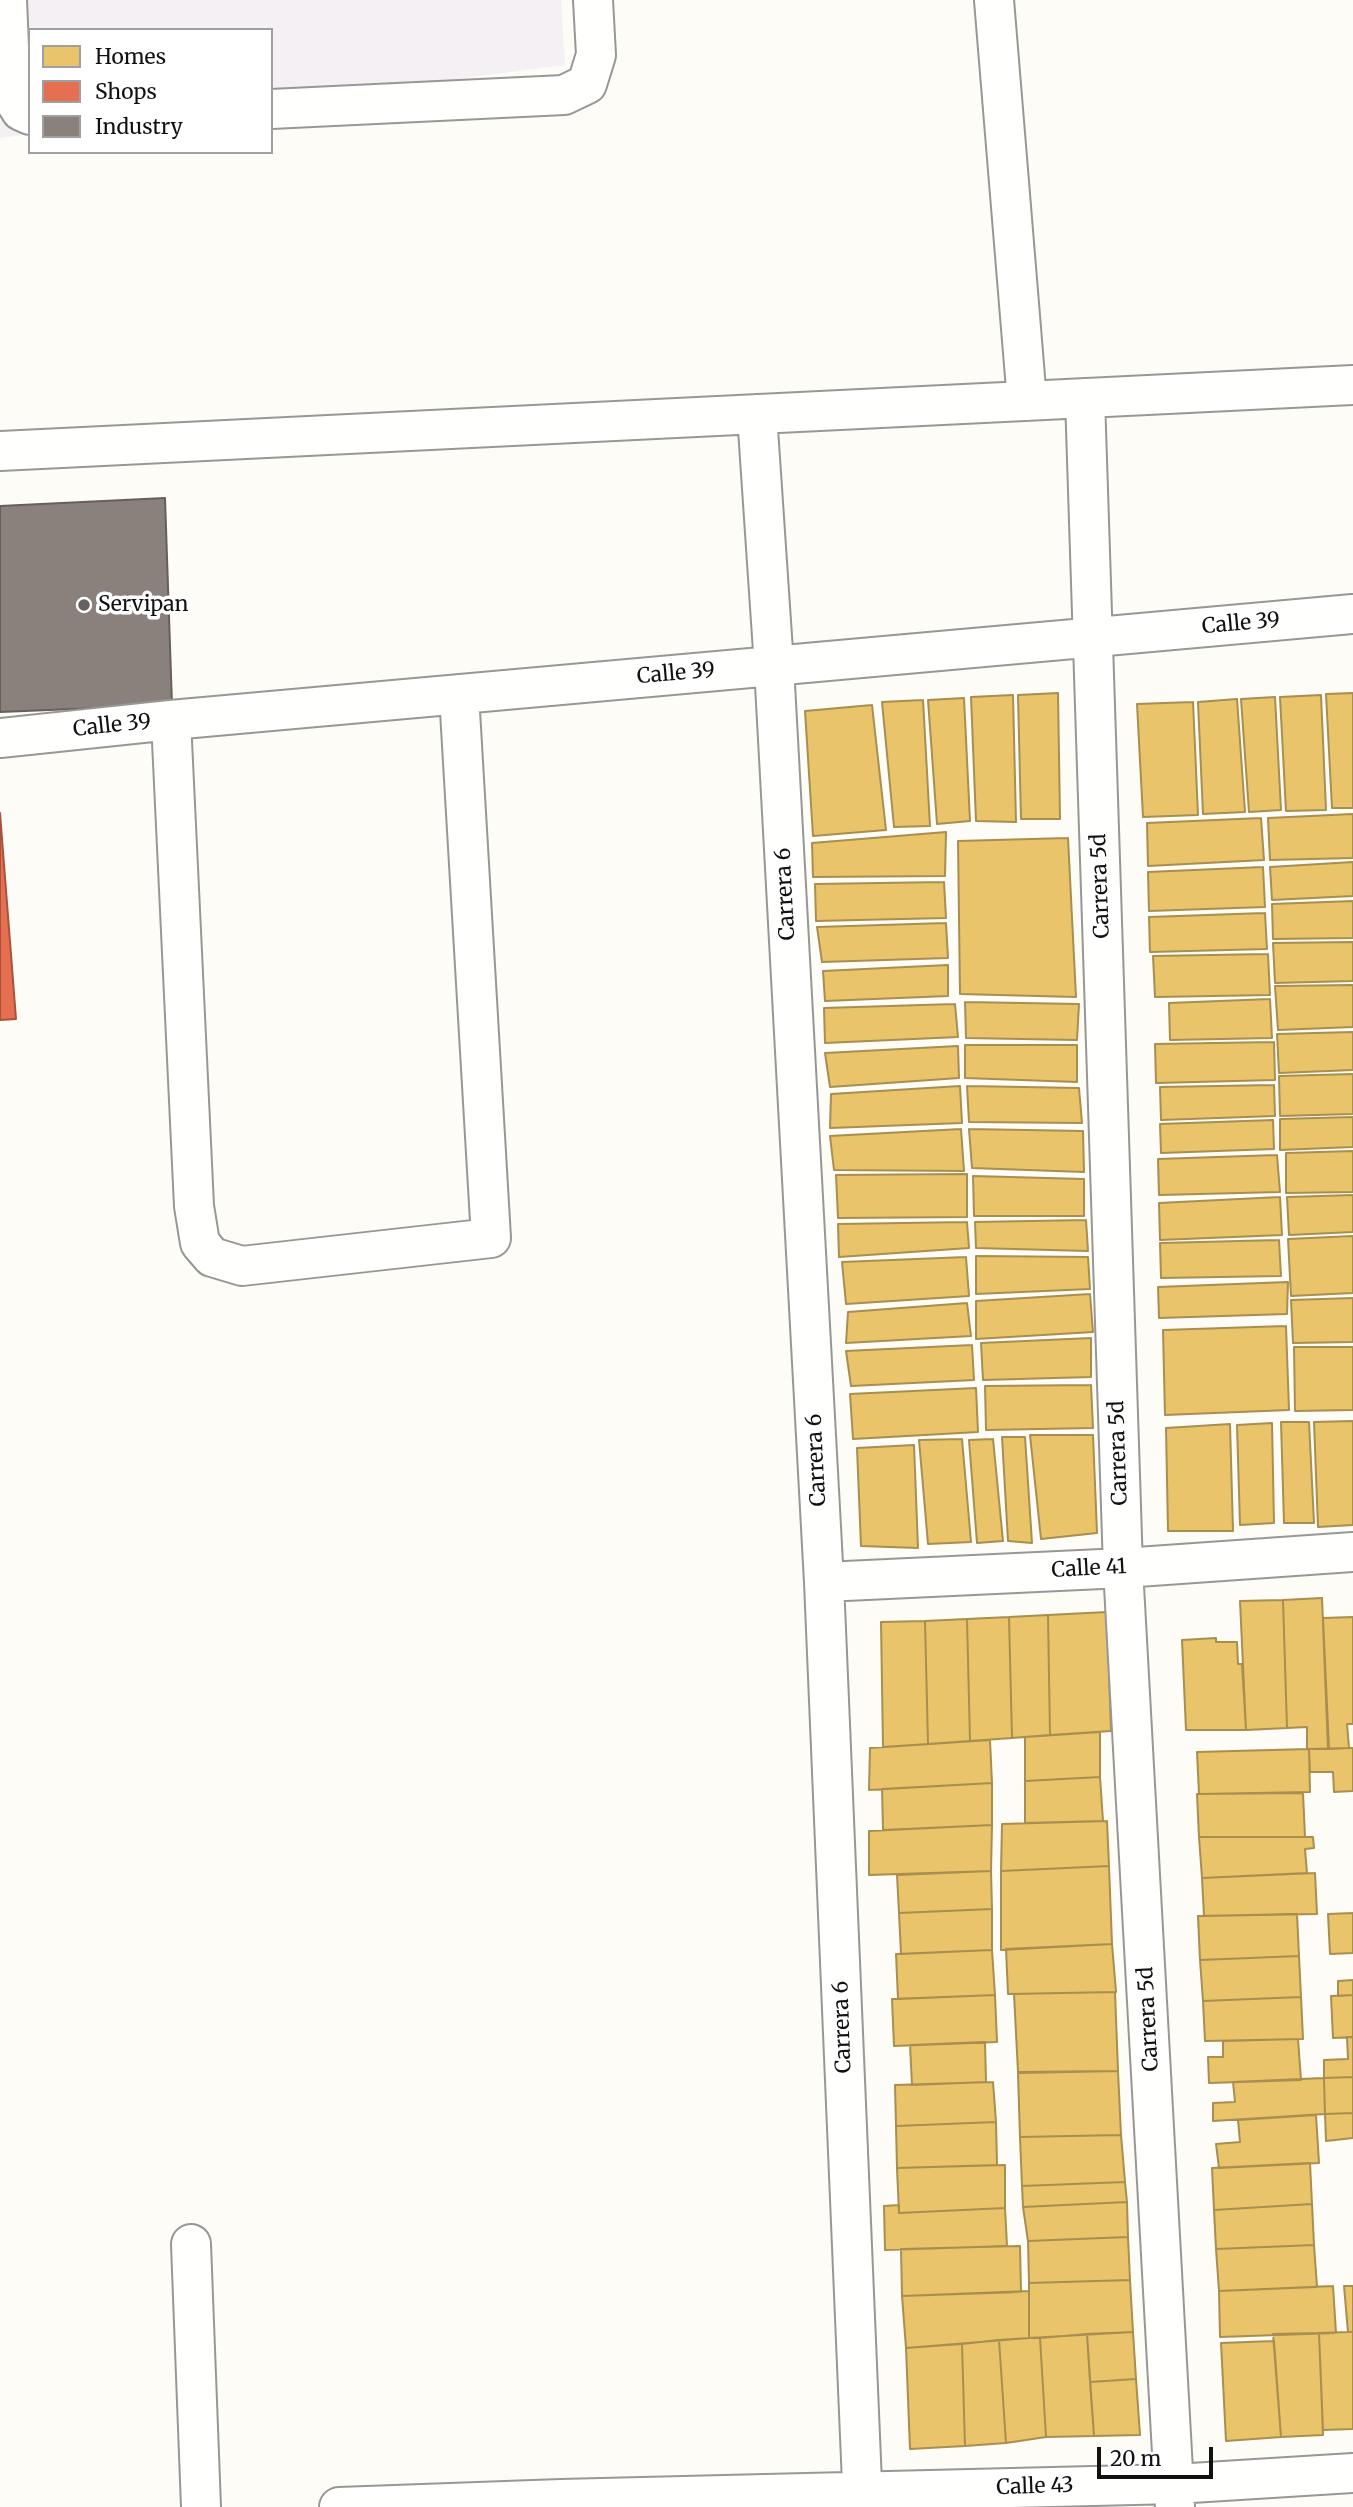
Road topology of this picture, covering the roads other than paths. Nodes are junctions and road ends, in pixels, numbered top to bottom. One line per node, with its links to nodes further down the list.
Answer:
1 (6, 0): 5 (street)
2 (593, 0): 4 (street)
3 (994, 0): 8 (street)
4 (273, 109)
5 (28, 114)
6 (1353, 386): 7 (street)
7 (1085, 398): 8 (street); 12 (street, Carrera 5d)
8 (1027, 401): 9 (street)
9 (757, 414): 10 (street); 13 (street, Carrera 6)
10 (0, 451)
11 (1353, 614): 12 (street, Calle 39)
12 (1093, 637): 13 (street, Calle 39); 18 (street, Carrera 5d)
13 (774, 666): 14 (street, Calle 39); 19 (street, Carrera 6)
14 (459, 694): 15 (street, Calle 39); 15 (street)
15 (171, 720): 16 (street, Calle 39)
16 (0, 738)
17 (1353, 1552): 18 (street, Calle 41)
18 (1123, 1568): 19 (street, Calle 41); 22 (street, Carrera 5d)
19 (824, 1582): 23 (street, Carrera 6)
20 (191, 2244): 25 (street)
21 (1353, 2473): 22 (street, Calle 43)
22 (1175, 2495): 23 (street, Calle 43)
23 (863, 2499): 24 (street, Calle 43)
24 (561, 2503): 26 (street, Calle 43)
25 (201, 2507)
26 (339, 2507)

